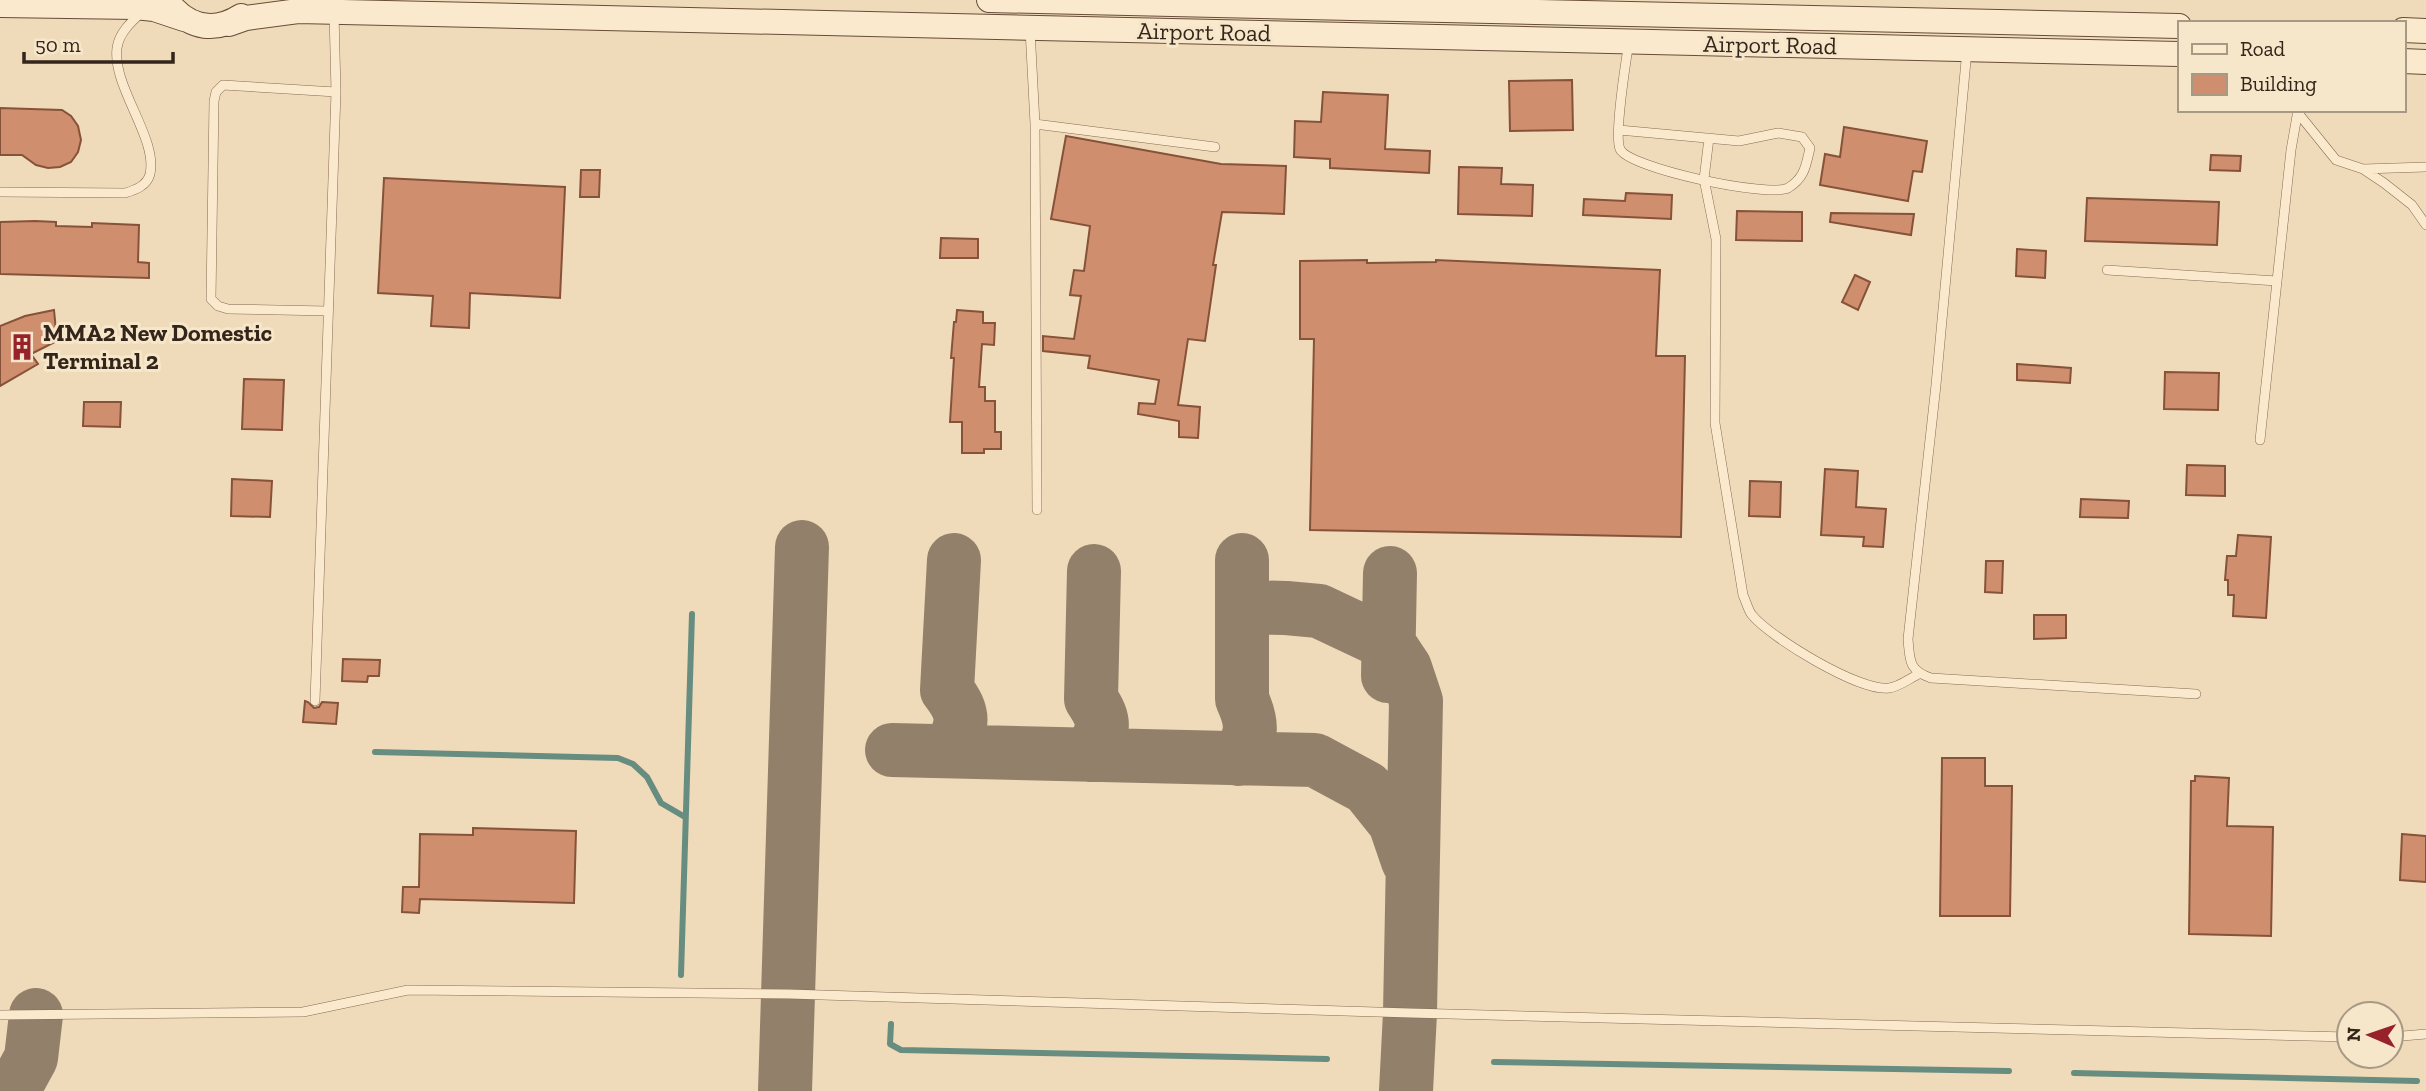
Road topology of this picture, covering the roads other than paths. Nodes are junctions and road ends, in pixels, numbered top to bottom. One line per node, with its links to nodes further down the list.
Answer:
1 (255, 0): 6 (main road)
2 (989, 0): 7 (main road, Airport Road)
3 (0, 5): 4 (main road)
4 (166, 9): 6 (main road, Airport Road); 25 (lane)
5 (334, 12): 6 (main road, Airport Road); 8 (main road, Airport Road); 16 (lane)
6 (229, 24)
7 (2178, 26)
8 (1030, 28): 11 (main road, Airport Road); 18 (lane)
9 (2405, 30): 10 (main road)
10 (2426, 31)
11 (1629, 41): 12 (main road, Airport Road); 19 (lane)
12 (1967, 49): 13 (main road, Airport Road); 32 (lane)
13 (2178, 54)
14 (2405, 61): 15 (main road)
15 (2426, 62)
16 (335, 92): 29 (lane); 29 (lane)
17 (2298, 112): 23 (lane); 28 (lane)
18 (1035, 124): 21 (lane); 31 (lane)
19 (1619, 130): 20 (lane); 24 (lane)
20 (1709, 138): 24 (lane); 24 (lane)
21 (1215, 147)
22 (2426, 167): 23 (lane)
23 (2363, 169): 26 (lane)
24 (1704, 179): 32 (lane)
25 (0, 192)
26 (2426, 225)
27 (2107, 270): 28 (lane)
28 (2277, 281): 30 (lane)
29 (328, 312): 34 (lane)
30 (2260, 440)
31 (1037, 510)
32 (1919, 674): 33 (lane)
33 (2196, 694)
34 (315, 701)
35 (0, 1015): 38 (lane)
36 (2426, 1034): 37 (lane)
37 (2405, 1036)
38 (2335, 1037)

